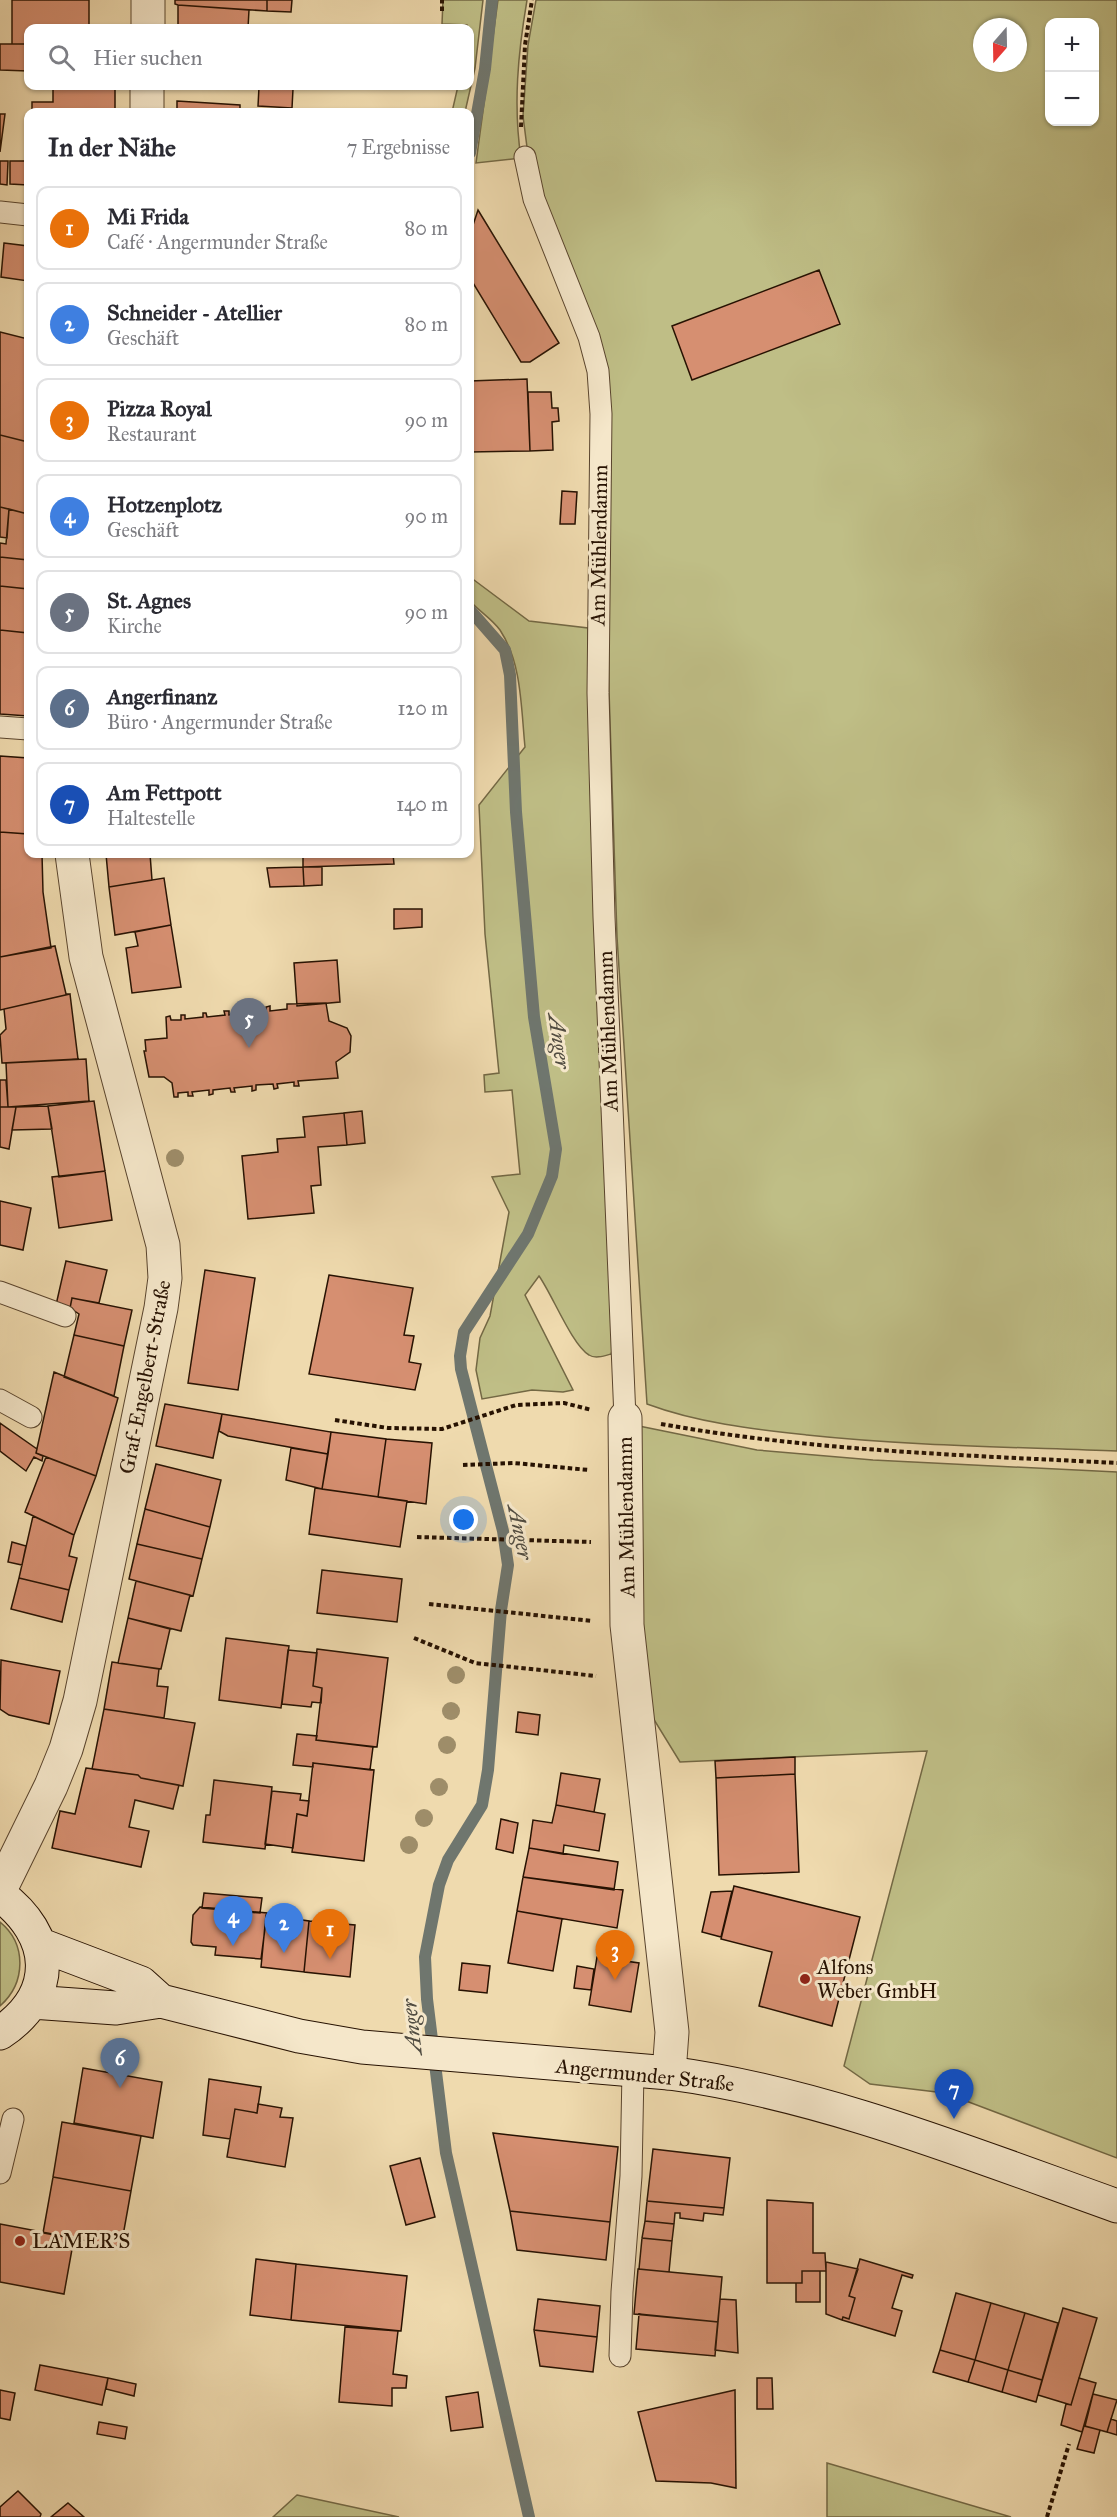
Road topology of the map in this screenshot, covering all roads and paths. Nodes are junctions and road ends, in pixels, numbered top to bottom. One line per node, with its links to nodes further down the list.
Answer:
1 (148, 0): 5 (street)
2 (442, 0): 4 (path)
3 (532, 0): 8 (path)
4 (442, 11)
5 (148, 24)
6 (147, 90): 7 (street)
7 (147, 108)
8 (525, 157): 18 (lane, Am Mühlendamm)
9 (0, 212): 10 (lane)
10 (24, 215)
11 (0, 727): 12 (lane)
12 (24, 729)
13 (73, 858): 29 (street, Graf-Engelbert-Straße)
14 (0, 1292): 15 (lane)
15 (65, 1316)
16 (0, 1400): 17 (lane)
17 (31, 1417)
18 (624, 1418): 19 (path); 20 (path); 22 (street, Am Mühlendamm)
19 (335, 1420)
20 (1117, 1463)
21 (463, 1465): 22 (path)
22 (626, 1474): 24 (street, Am Mühlendamm)
23 (417, 1537): 24 (path)
24 (626, 1542): 26 (street, Am Mühlendamm)
25 (429, 1604): 26 (path)
26 (627, 1625): 28 (street, Am Mühlendamm)
27 (414, 1638): 28 (path)
28 (632, 1680): 36 (street, Am Mühlendamm)
29 (0, 1890)
30 (0, 1895): 31 (street)
31 (41, 1945): 32 (street, Angermunder Straße); 33 (street)
32 (161, 2001): 33 (street, Angermunder Straße); 35 (street, Angermunder Straße)
33 (32, 2002): 34 (street)
34 (0, 2033)
35 (633, 2071): 36 (street, Angermunder Straße); 40 (lane)
36 (669, 2073): 39 (street, Angermunder Straße)
37 (13, 2119): 38 (lane)
38 (0, 2172)
39 (1117, 2206)
40 (621, 2356)
41 (1069, 2444): 42 (path)
42 (1047, 2517)

